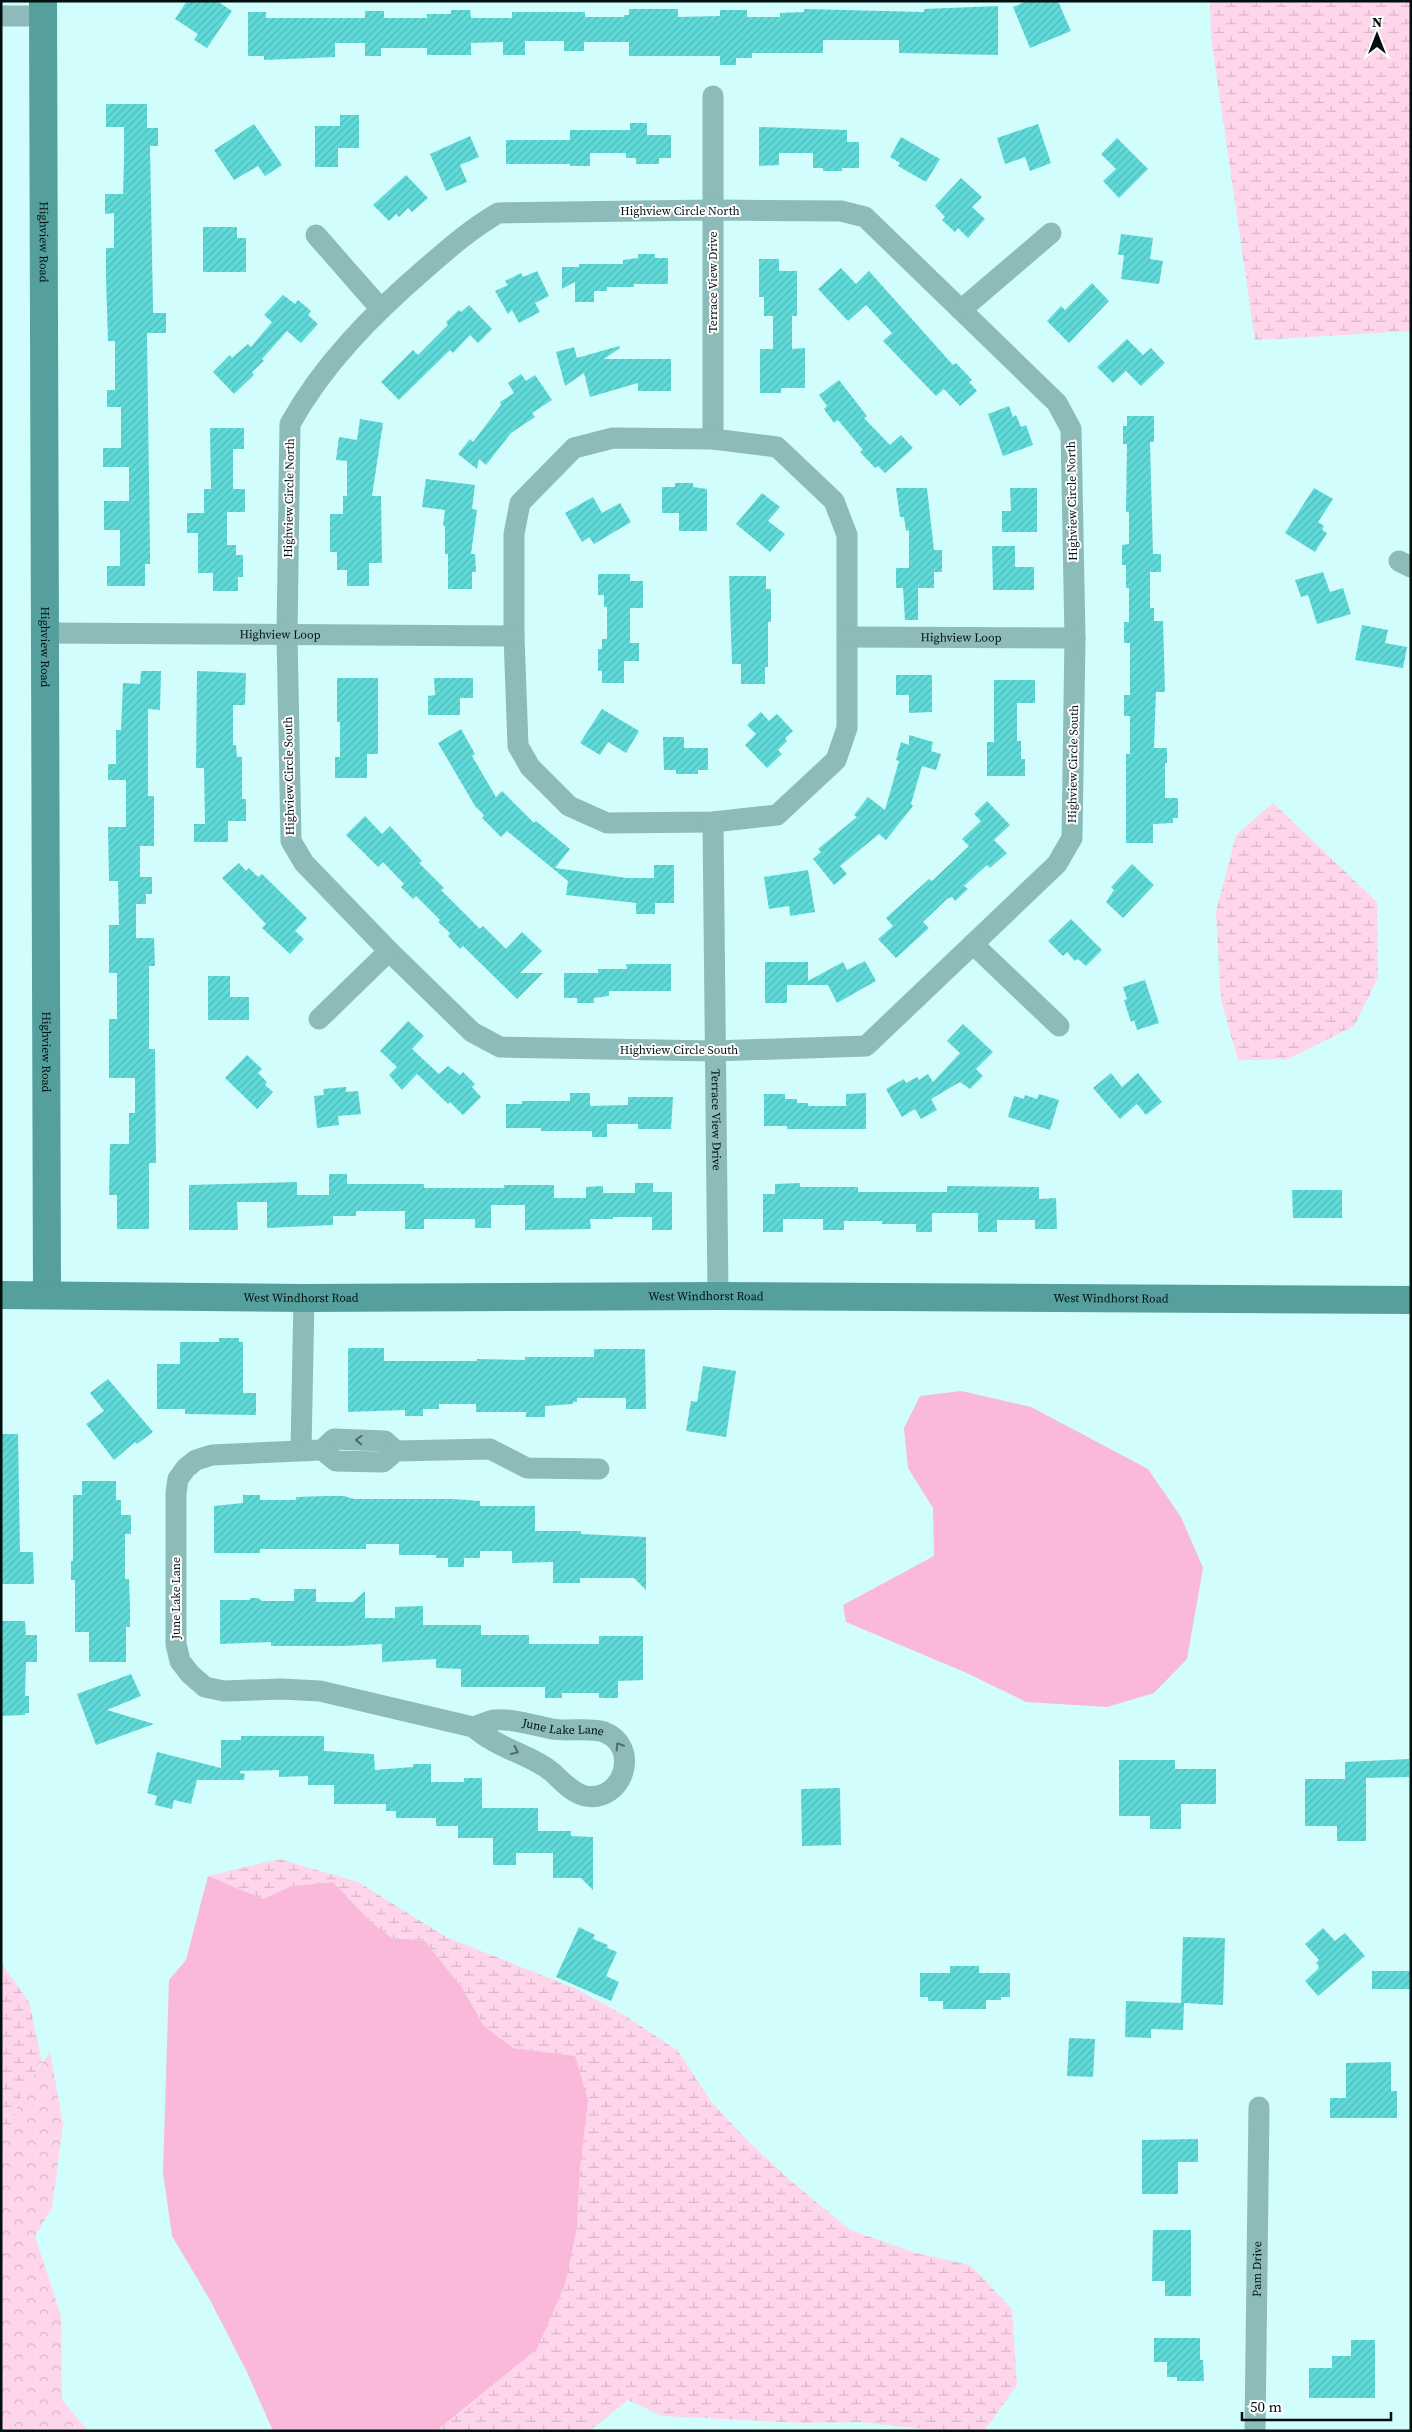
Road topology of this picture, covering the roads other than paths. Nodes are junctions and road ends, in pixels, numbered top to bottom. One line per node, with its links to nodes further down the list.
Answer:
1 (43, 9): 2 (street); 10 (street, Highview Road)
2 (1, 16)
3 (713, 96): 4 (street, Terrace View Drive)
4 (712, 210): 7 (street, Highview Circle North); 8 (street, Highview Circle North); 9 (street, Terrace View Drive)
5 (1051, 233): 8 (street)
6 (316, 235): 7 (street)
7 (380, 308): 11 (street, Highview Circle North)
8 (960, 310): 14 (street, Highview Circle North)
9 (713, 439): 12 (street); 13 (street)
10 (45, 633): 11 (street, Highview Loop); 21 (street, Highview Road)
11 (287, 635): 12 (street, Highview Loop); 17 (street, Highview Circle South)
12 (514, 636): 15 (street)
13 (847, 637): 14 (street, Highview Loop); 15 (street)
14 (1075, 638): 16 (street, Highview Circle South)
15 (713, 822): 20 (street, Terrace View Drive)
16 (973, 944): 19 (street); 20 (street, Highview Circle South)
17 (389, 951): 18 (street); 20 (street, Highview Circle South)
18 (319, 1019)
19 (1059, 1026)
20 (714, 1051): 23 (street, Terrace View Drive)
21 (48, 1294): 22 (street, West Windhorst Road); 24 (street, West Windhorst Road)
22 (1, 1295)
23 (718, 1296): 24 (street, West Windhorst Road); 25 (street, West Windhorst Road)
24 (304, 1298): 26 (street)
25 (1411, 1300)
26 (312, 1450): 27 (street, June Lake Lane); 28 (street, June Lake Lane)
27 (600, 1469)
28 (473, 1727): 28 (street, June Lake Lane, one-way to 28)
29 (1259, 2107): 30 (street, Pam Drive)
30 (1255, 2431)

